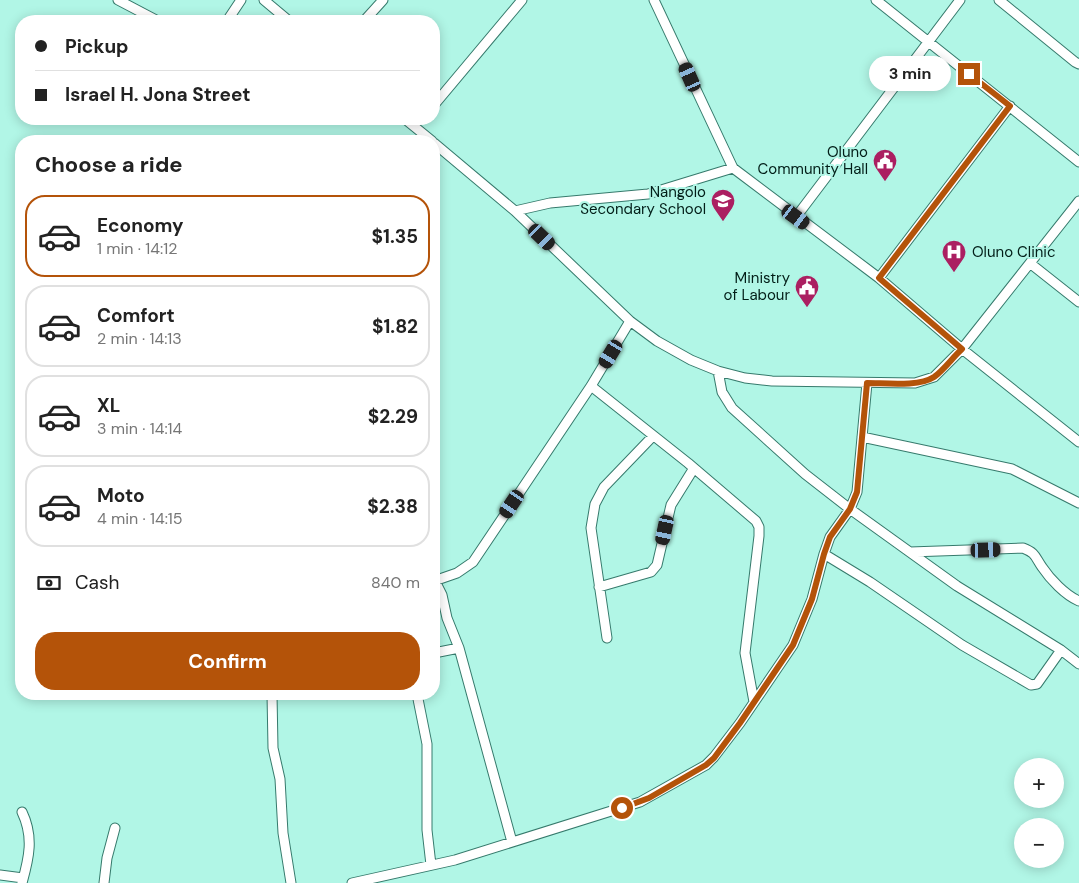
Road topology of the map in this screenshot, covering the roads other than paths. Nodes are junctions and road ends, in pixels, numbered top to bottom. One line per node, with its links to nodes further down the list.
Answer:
1 (118, 0): 10 (street)
2 (241, 0): 11 (street)
3 (264, 0): 12 (street)
4 (382, 0): 13 (street)
5 (522, 0): 16 (street)
6 (654, 0): 23 (street)
7 (876, 0): 14 (street)
8 (960, 0): 14 (street)
9 (999, 0): 15 (street)
10 (147, 15)
11 (231, 15)
12 (282, 15)
13 (369, 15)
14 (929, 43): 17 (street); 26 (street)
15 (1079, 64)
16 (440, 98)
17 (1010, 106): 22 (street); 28 (street)
18 (412, 125): 19 (street)
19 (415, 127): 20 (street)
20 (425, 135)
21 (440, 148): 25 (street)
22 (1079, 162)
23 (733, 168): 25 (street); 26 (street)
24 (1079, 201): 27 (street)
25 (515, 211): 30 (street)
26 (796, 217): 28 (street)
27 (1031, 264): 29 (street); 31 (street)
28 (879, 278): 31 (street)
29 (1079, 302)
30 (630, 321): 32 (street); 34 (street)
31 (962, 349): 33 (street); 37 (street)
32 (718, 371): 33 (street); 40 (street)
33 (867, 383): 36 (street)
34 (591, 386): 35 (street); 43 (street)
35 (654, 436): 38 (street); 44 (street)
36 (862, 437): 39 (street); 40 (street)
37 (1079, 442)
38 (694, 468): 44 (street); 54 (street)
39 (1079, 503)
40 (850, 509): 41 (street); 42 (street)
41 (910, 552): 46 (street); 49 (street)
42 (824, 554): 49 (street); 54 (street)
43 (440, 579)
44 (599, 587): 47 (street)
45 (440, 592): 48 (street)
46 (1079, 601)
47 (607, 638)
48 (459, 648): 50 (street); 57 (street)
49 (1061, 650): 51 (street)
50 (440, 652)
51 (1079, 664)
52 (272, 700): 62 (street)
53 (418, 700): 58 (street)
54 (754, 702): 57 (street)
55 (22, 812): 60 (street)
56 (115, 828): 61 (street)
57 (512, 842): 58 (street)
58 (431, 866): 63 (street)
59 (0, 875): 60 (street)
60 (23, 880)
61 (104, 883)
62 (291, 883)
63 (352, 883)

